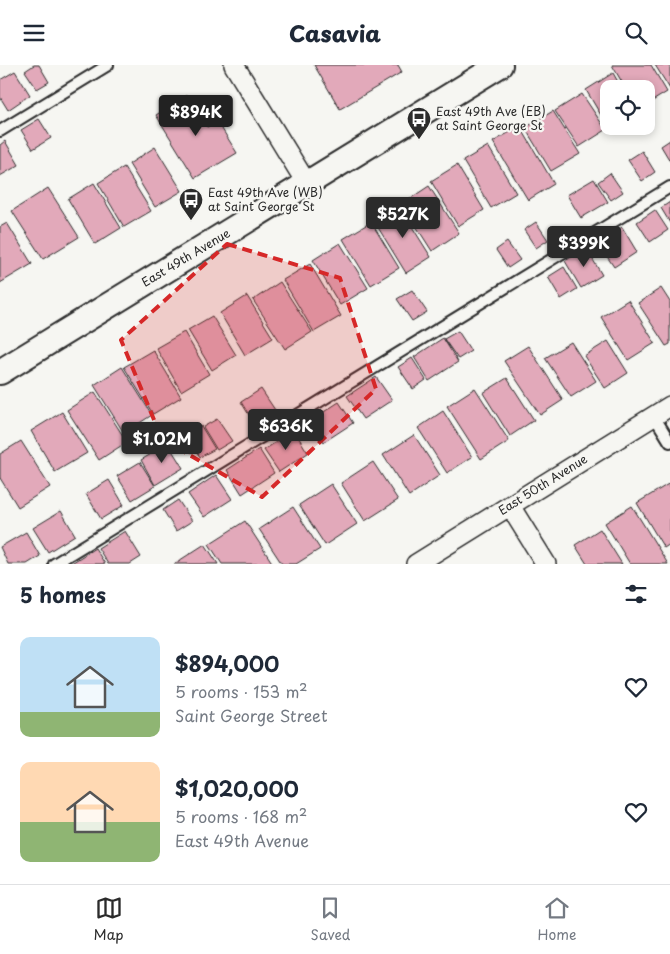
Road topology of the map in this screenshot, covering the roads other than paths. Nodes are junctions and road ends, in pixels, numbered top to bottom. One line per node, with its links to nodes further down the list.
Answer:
1 (108, 65): 4 (lane)
2 (234, 65): 5 (street)
3 (500, 65): 5 (street, East 49th Avenue)
4 (0, 131)
5 (307, 184): 7 (street, East 49th Avenue)
6 (670, 187): 11 (lane)
7 (0, 372)
8 (662, 411): 9 (lane); 10 (street, East 50th Avenue)
9 (670, 442)
10 (510, 506): 12 (street, East 50th Avenue); 13 (street)
11 (54, 564)
12 (416, 564)
13 (546, 564)

